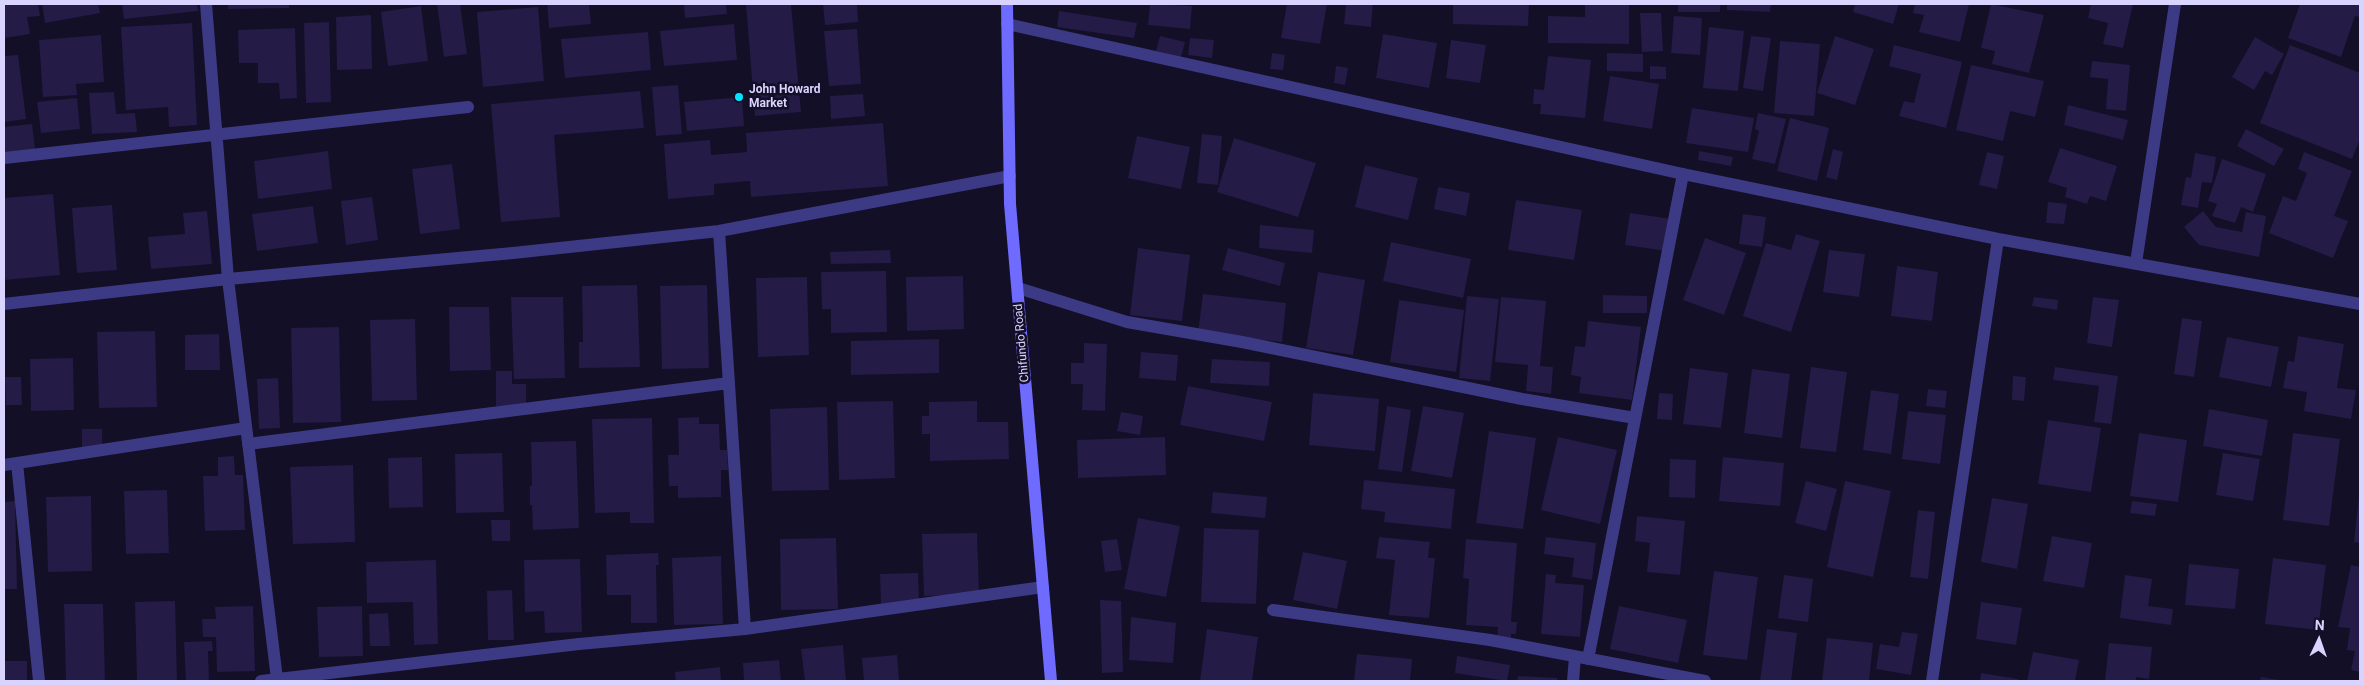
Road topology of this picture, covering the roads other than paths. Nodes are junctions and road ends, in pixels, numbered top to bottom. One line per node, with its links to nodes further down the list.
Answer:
1 (206, 4): 6 (street)
2 (1007, 4): 4 (street, Chifundo Road)
3 (2175, 4): 12 (street)
4 (1007, 24): 8 (street); 9 (street, Chifundo Road)
5 (468, 107): 6 (street)
6 (216, 135): 7 (street); 13 (street)
7 (4, 158)
8 (1683, 174): 11 (street); 18 (street)
9 (1010, 176): 10 (street); 14 (street, Chifundo Road)
10 (719, 231): 13 (street); 17 (street)
11 (1998, 239): 12 (street); 33 (street)
12 (2136, 262): 16 (street)
13 (228, 279): 15 (street); 19 (street)
14 (1018, 288): 18 (street); 23 (street, Chifundo Road)
15 (4, 304)
16 (2360, 304)
17 (729, 383): 20 (street); 25 (street)
18 (1635, 418): 26 (street)
19 (246, 428): 20 (street); 21 (street)
20 (248, 444): 27 (street)
21 (17, 463): 22 (street); 28 (street)
22 (4, 465)
23 (1043, 587): 25 (street); 30 (street, Chifundo Road)
24 (1273, 610): 26 (street)
25 (745, 629): 27 (street)
26 (1581, 658): 31 (street); 32 (street)
27 (277, 679): 29 (street)
28 (39, 681)
29 (261, 681)
30 (1050, 681)
31 (1573, 681)
32 (1705, 681)
33 (1932, 681)

